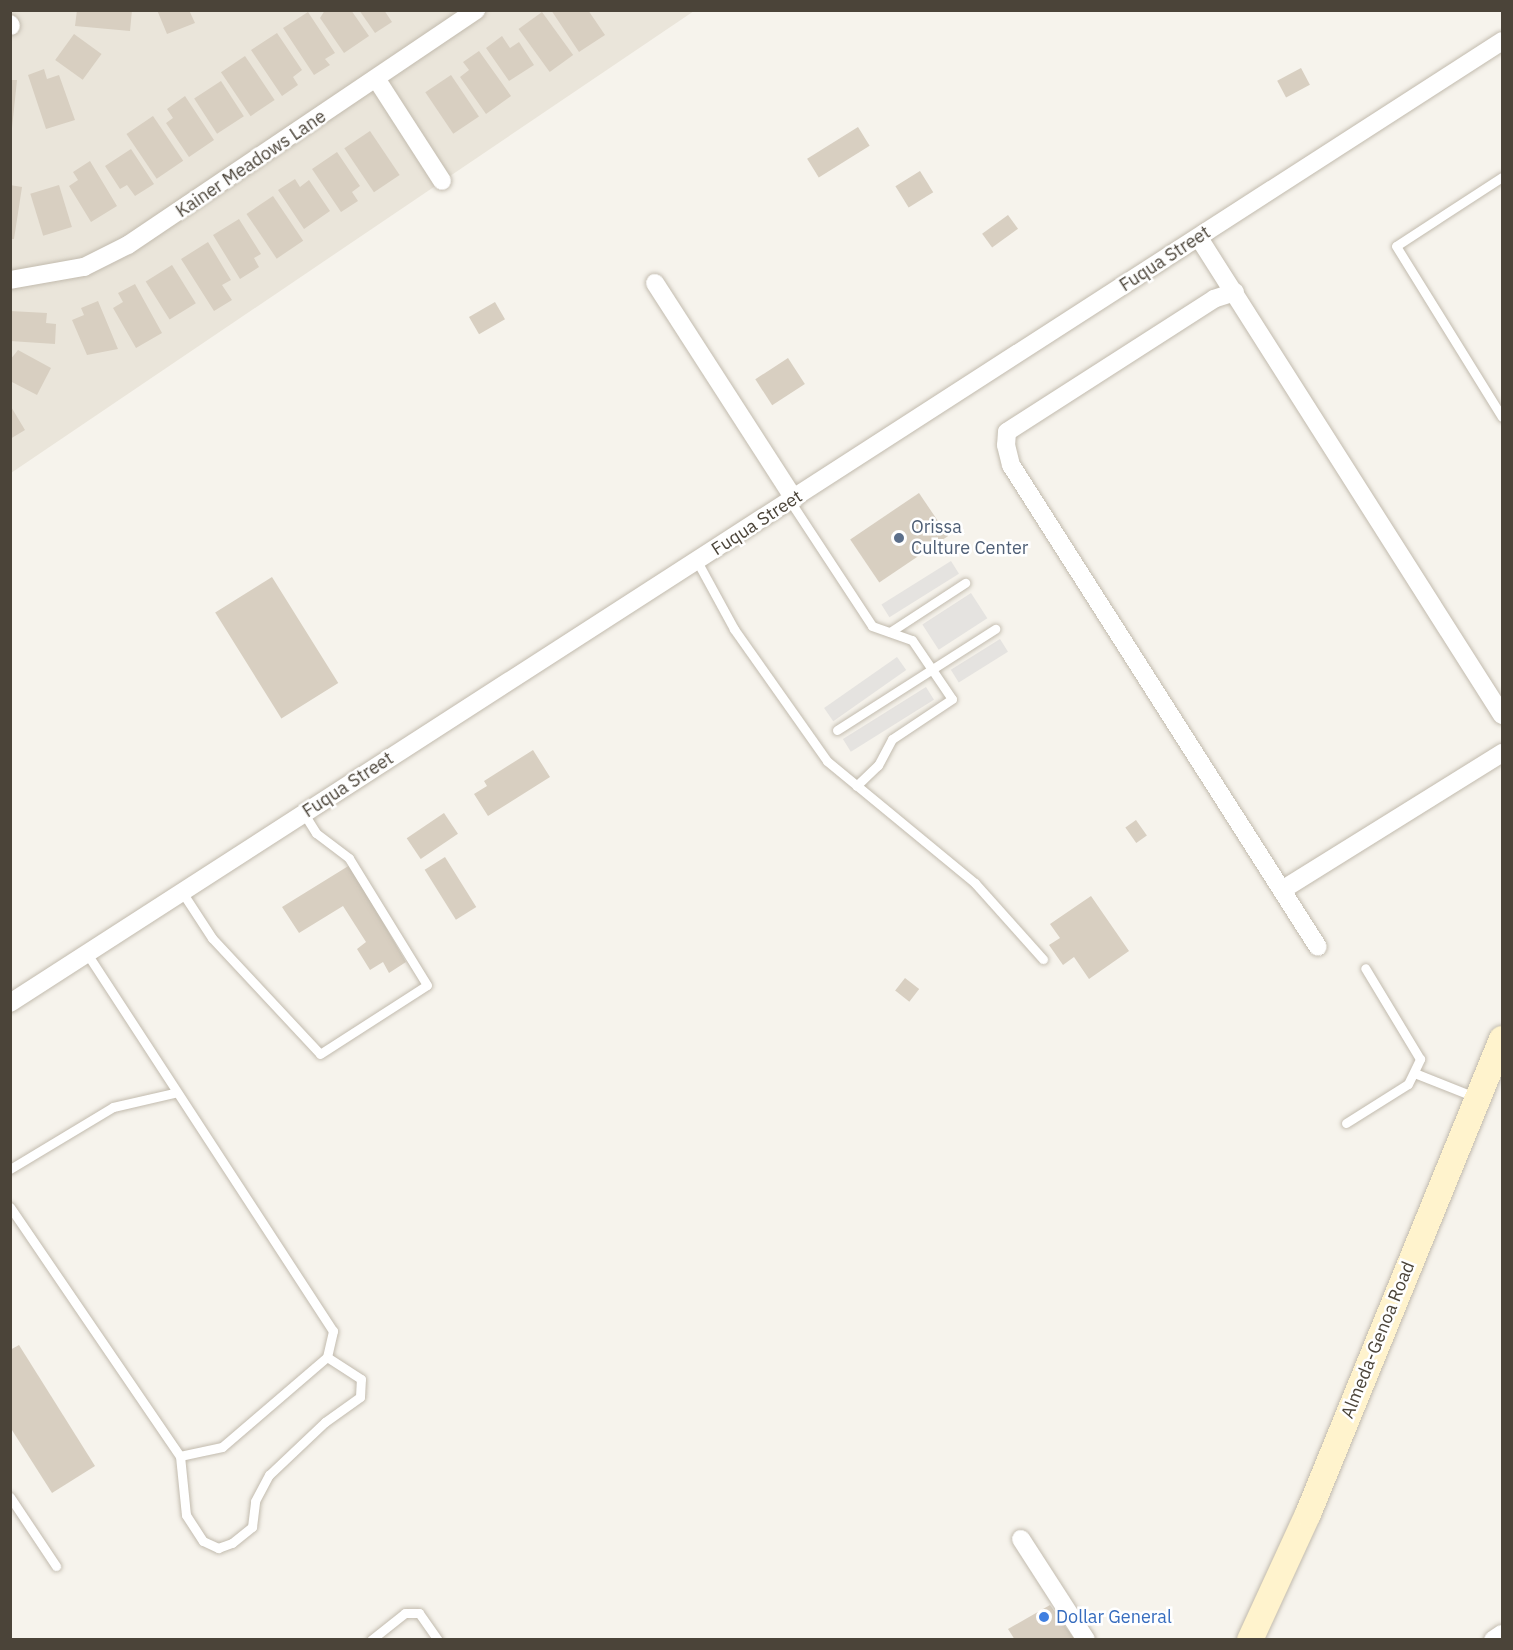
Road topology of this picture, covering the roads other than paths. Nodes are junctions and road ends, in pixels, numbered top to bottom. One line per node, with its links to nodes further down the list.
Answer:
1 (476, 10): 3 (street, Kainer Meadows Lane)
2 (1502, 43): 6 (street, Fuqua Street)
3 (377, 80): 5 (street); 7 (street, Kainer Meadows Lane)
4 (1503, 177): 10 (lane)
5 (442, 182)
6 (1199, 238): 9 (street); 11 (street, Fuqua Street)
7 (10, 280)
8 (655, 283): 11 (street)
9 (1235, 292): 17 (street); 22 (street)
10 (1503, 417)
11 (792, 500): 12 (street, Fuqua Street); 15 (lane)
12 (697, 561): 20 (lane); 21 (street, Fuqua Street)
13 (965, 583): 15 (lane)
14 (994, 628): 16 (lane)
15 (890, 632): 16 (lane)
16 (932, 669): 18 (lane); 20 (lane)
17 (1503, 715)
18 (837, 730)
19 (1503, 753): 22 (street)
20 (856, 786): 26 (lane)
21 (304, 814): 23 (street, Fuqua Street); 23 (lane)
22 (1282, 890): 24 (street)
23 (182, 892): 25 (street, Fuqua Street)
24 (1318, 947)
25 (87, 954): 28 (street, Fuqua Street); 31 (lane)
26 (1043, 958)
27 (1365, 968): 30 (lane)
28 (10, 1003)
29 (1503, 1038): 32 (main road, Almeda-Genoa Road)
30 (1417, 1074): 32 (lane); 33 (lane)
31 (174, 1092): 34 (lane); 36 (lane)
32 (1478, 1098): 45 (main road, Almeda-Genoa Road)
33 (1346, 1123)
34 (10, 1169)
35 (10, 1207): 37 (lane)
36 (327, 1357): 37 (lane); 37 (lane)
37 (180, 1456)
38 (10, 1497): 40 (lane)
39 (1021, 1539): 44 (street)
40 (56, 1566)
41 (1503, 1634): 46 (street)
42 (371, 1640): 43 (lane)
43 (438, 1640)
44 (1086, 1640)
45 (1250, 1640)
46 (1493, 1640)

